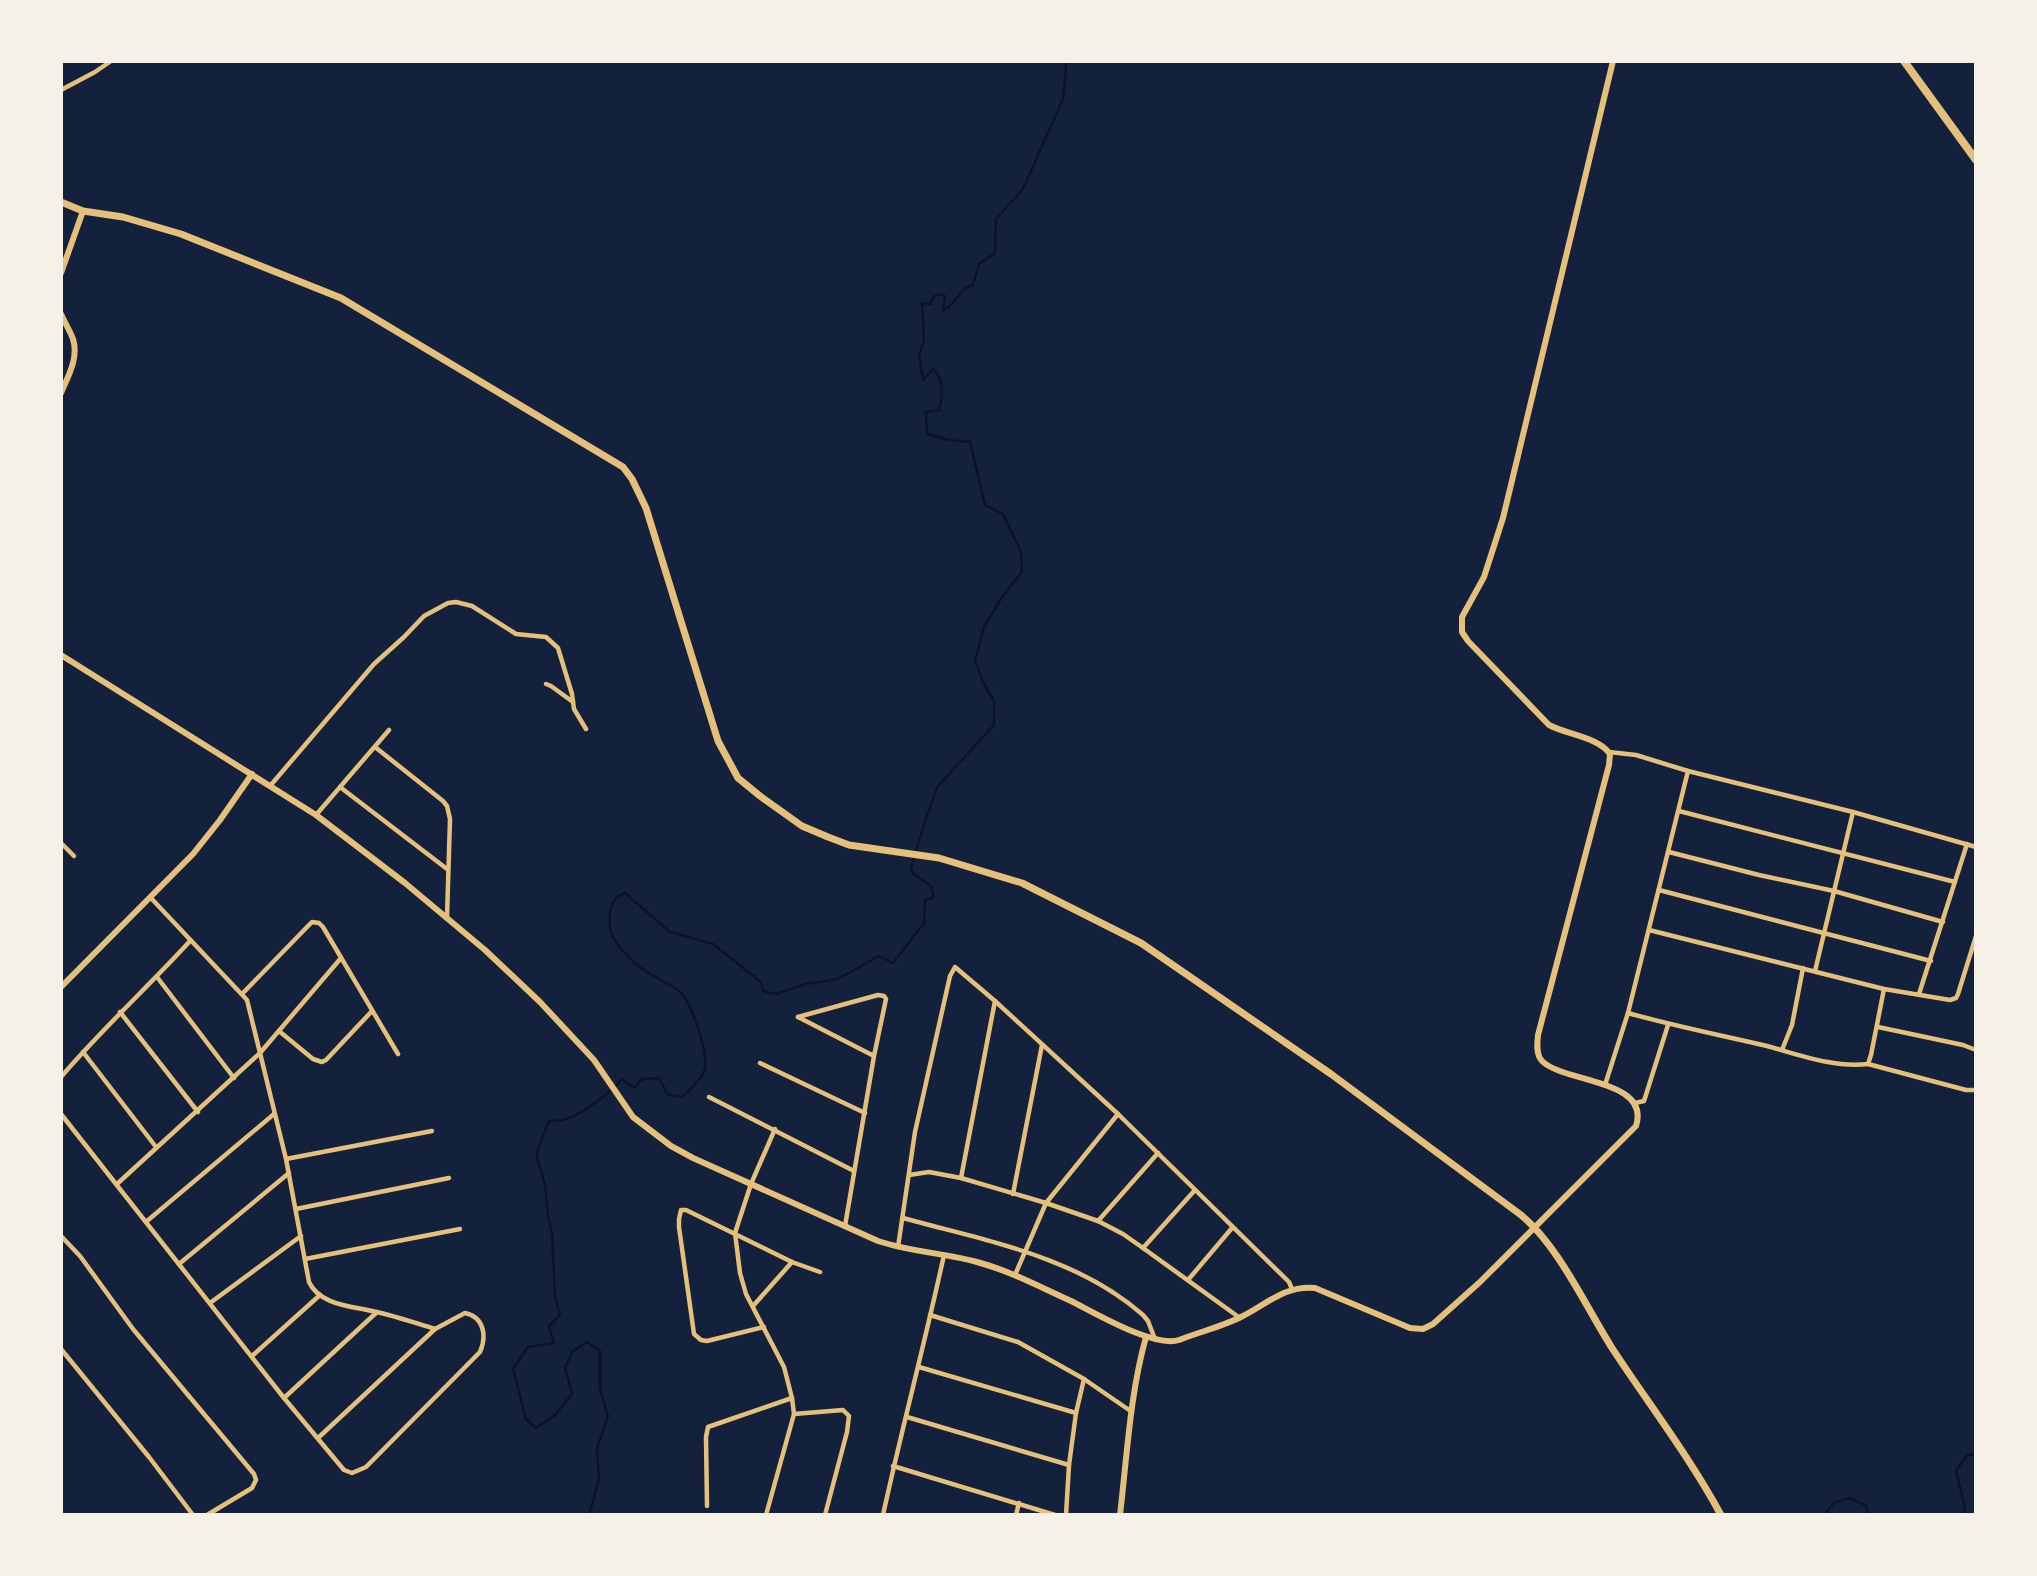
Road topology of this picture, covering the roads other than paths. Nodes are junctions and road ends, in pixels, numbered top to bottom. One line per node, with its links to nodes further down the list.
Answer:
1 (111, 61): 4 (street)
2 (1613, 61): 17 (street)
3 (1904, 61): 5 (highway)
4 (61, 90)
5 (1976, 160)
6 (61, 202): 7 (main road)
7 (83, 211): 8 (street); 97 (main road)
8 (61, 273)
9 (61, 314): 10 (street)
10 (61, 393)
11 (61, 655): 19 (street)
12 (546, 684): 13 (street)
13 (573, 703): 14 (street); 20 (street)
14 (586, 729)
15 (390, 730): 16 (street)
16 (375, 747): 21 (street); 31 (street)
17 (1609, 752): 18 (street); 69 (street)
18 (1688, 771): 22 (street); 23 (street)
19 (251, 775): 20 (street); 35 (street)
20 (270, 786): 24 (street)
21 (340, 787): 24 (street); 31 (street)
22 (1679, 811): 28 (street); 29 (street)
23 (1853, 812): 26 (street); 29 (street)
24 (316, 815): 36 (street)
25 (61, 843): 30 (street)
26 (1967, 844): 27 (street); 32 (street)
27 (1976, 847)
28 (1669, 852): 33 (street); 34 (street)
29 (1843, 852): 32 (street); 34 (street)
30 (74, 856)
31 (447, 869): 36 (street)
32 (1955, 882): 37 (street)
33 (1659, 890): 38 (street); 39 (street)
34 (1834, 891): 37 (street); 39 (street)
35 (150, 897): 41 (street); 47 (street)
36 (447, 917): 89 (street)
37 (1943, 922): 43 (street)
38 (1649, 930): 44 (street); 54 (street)
39 (1824, 934): 43 (street); 45 (street)
40 (1976, 936): 50 (street)
41 (190, 941): 46 (street); 49 (street)
42 (341, 958): 49 (street); 52 (street); 57 (street)
43 (1931, 961): 50 (street)
44 (1803, 968): 45 (street); 59 (street)
45 (1814, 971): 48 (street)
46 (157, 977): 53 (street); 68 (street)
47 (61, 987)
48 (1884, 989): 50 (street); 56 (street)
49 (242, 994): 62 (street)
50 (1919, 994)
51 (995, 1000): 58 (street); 85 (street); 87 (street)
52 (372, 1011): 57 (street); 63 (street)
53 (120, 1012): 61 (street); 73 (street)
54 (1628, 1013): 55 (street); 69 (street)
55 (1668, 1025): 59 (street); 72 (street)
56 (1878, 1027): 60 (street); 66 (street)
57 (279, 1031): 62 (street)
58 (1042, 1045): 77 (street); 91 (street)
59 (1782, 1050): 66 (street)
60 (1976, 1050)
61 (83, 1052): 67 (street); 80 (street)
62 (260, 1053): 68 (street); 76 (street)
63 (398, 1054)
64 (874, 1056): 64 (street); 74 (street)
65 (760, 1063): 74 (street)
66 (1868, 1064): 70 (street)
67 (61, 1077)
68 (234, 1078): 73 (street)
69 (1605, 1085): 72 (street)
70 (1976, 1090)
71 (709, 1097): 78 (street)
72 (1635, 1103): 97 (street)
73 (198, 1112): 80 (street)
74 (865, 1113): 83 (street)
75 (61, 1114): 88 (street)
76 (274, 1114): 82 (street); 95 (street)
77 (1118, 1114): 81 (street); 92 (street)
78 (775, 1129): 83 (street); 89 (street)
79 (432, 1131): 82 (street)
80 (156, 1147): 88 (street)
81 (1158, 1153): 90 (street); 96 (street)
82 (286, 1159): 84 (street)
83 (854, 1171): 98 (street)
84 (289, 1173): 93 (street); 110 (street)
85 (909, 1175): 87 (street); 94 (street)
86 (449, 1178): 93 (street)
87 (961, 1178): 91 (street)
88 (117, 1184): 95 (street)
89 (751, 1184): 98 (street); 101 (street)
90 (1195, 1190): 99 (street); 105 (street)
91 (1013, 1194): 92 (street)
92 (1045, 1203): 96 (street); 106 (street)
93 (296, 1209): 103 (street)
94 (903, 1218): 104 (street); 106 (street)
95 (147, 1221): 110 (street)
96 (1098, 1221): 105 (street)
97 (1534, 1226): 114 (street); 149 (main road)
98 (845, 1227): 104 (street)
99 (1233, 1228): 113 (street); 114 (street)
100 (460, 1229): 108 (street)
101 (734, 1233): 109 (street); 117 (street); 121 (street)
102 (61, 1236): 141 (street)
103 (300, 1236): 108 (street); 116 (street)
104 (898, 1248): 107 (street)
105 (1143, 1248): 113 (street)
106 (1024, 1252): 112 (street); 124 (street)
107 (944, 1255): 112 (street); 119 (street)
108 (305, 1259): 115 (street)
109 (792, 1262): 111 (street); 117 (street)
110 (179, 1264): 116 (street)
111 (820, 1272)
112 (1015, 1275): 123 (street)
113 (1188, 1280): 120 (street)
114 (1292, 1289): 120 (street)
115 (320, 1296): 118 (street); 126 (street)
116 (211, 1303): 126 (street)
117 (753, 1306): 121 (street)
118 (377, 1312): 122 (street); 129 (street)
119 (930, 1315): 127 (street); 128 (street)
120 (1240, 1318): 124 (street)
121 (764, 1327): 130 (street)
122 (435, 1329): 135 (street); 135 (street)
123 (1146, 1337): 124 (street); 131 (street)
124 (1155, 1339)
125 (61, 1349): 140 (street)
126 (252, 1356): 129 (street)
127 (919, 1367): 132 (street); 134 (street)
128 (1084, 1379): 131 (street); 132 (street)
129 (285, 1398): 135 (street)
130 (792, 1398): 133 (street); 139 (street)
131 (1132, 1412): 148 (street)
132 (1076, 1413): 136 (street)
133 (794, 1414): 142 (street); 143 (street)
134 (906, 1417): 136 (street); 137 (street)
135 (318, 1438)
136 (1069, 1465): 147 (street)
137 (893, 1466): 138 (street); 144 (street)
138 (1018, 1503): 145 (street); 146 (street)
139 (707, 1506)
140 (194, 1515)
141 (206, 1515)
142 (766, 1515)
143 (825, 1515)
144 (883, 1515)
145 (1016, 1515)
146 (1055, 1515)
147 (1066, 1515)
148 (1120, 1515)
149 (1721, 1515)

